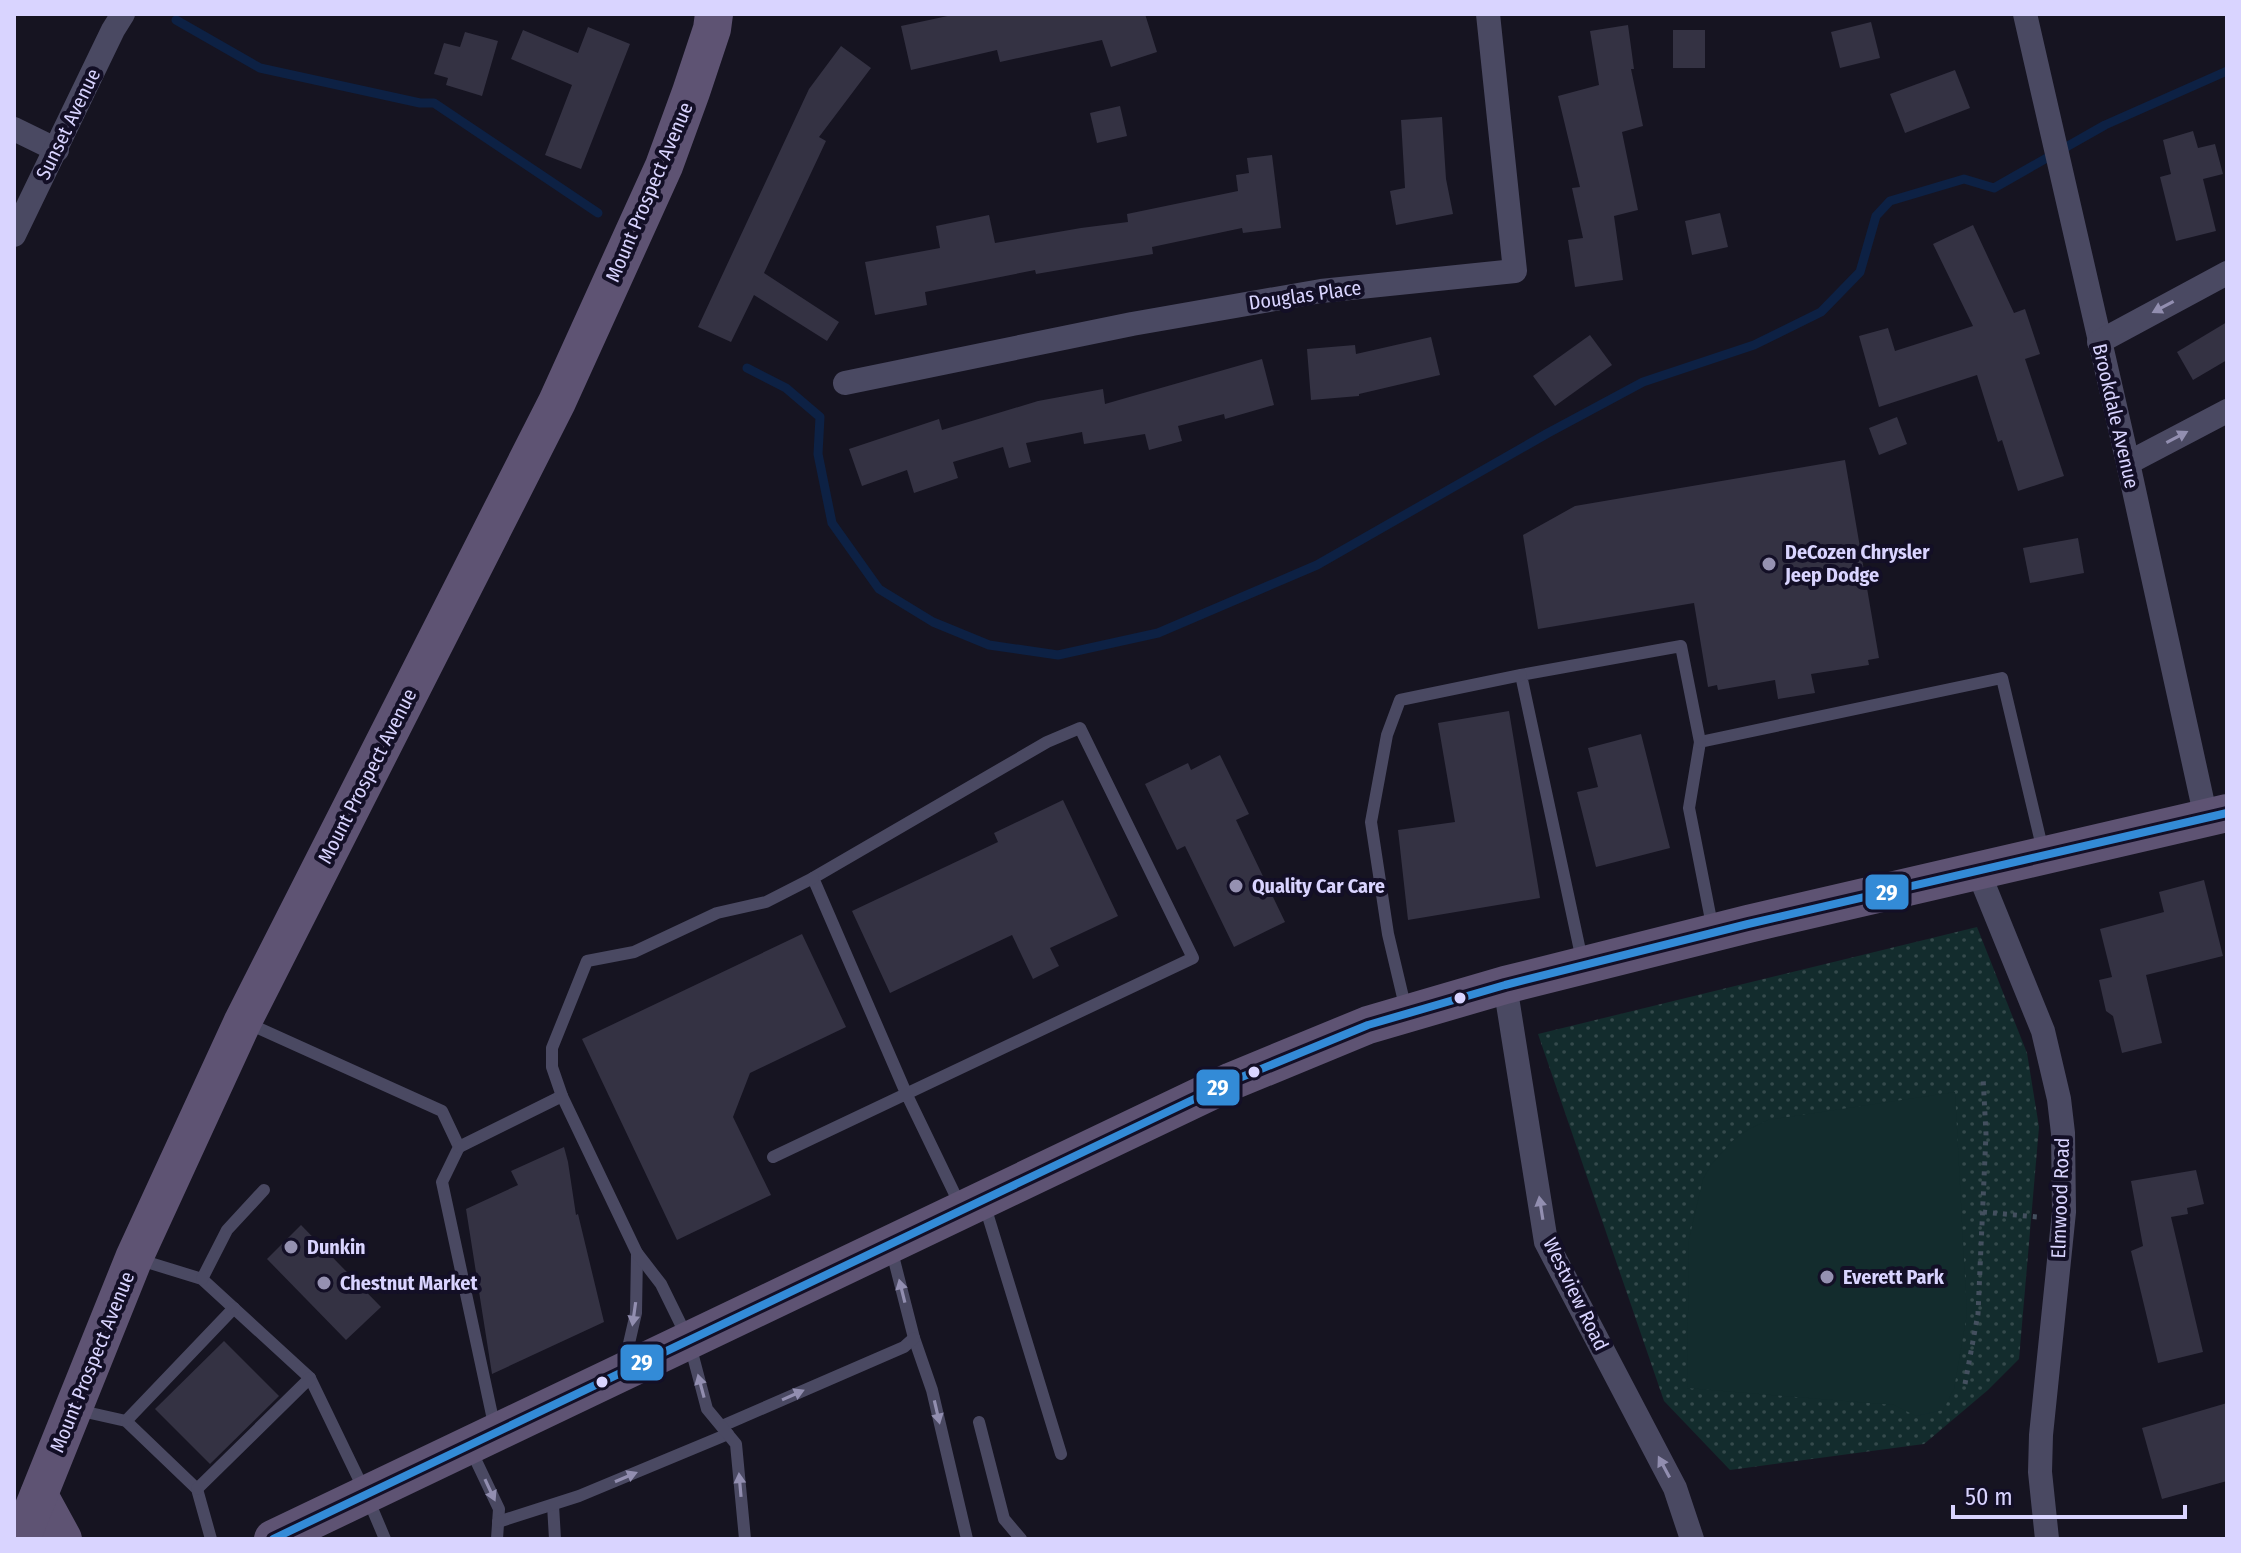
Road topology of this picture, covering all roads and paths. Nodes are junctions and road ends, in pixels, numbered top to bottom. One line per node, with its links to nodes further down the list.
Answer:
1 (123, 14): 6 (street, Sunset Avenue)
2 (714, 14): 23 (main road, Mount Prospect Avenue)
3 (1488, 14): 10 (street, Douglas Place)
4 (2025, 14): 9 (street, Brookdale Avenue)
5 (14, 129): 6 (street)
6 (57, 150): 7 (street, Sunset Avenue)
7 (14, 235)
8 (2227, 273): 9 (street, one-way to 9)
9 (2099, 342): 12 (street, Brookdale Avenue)
10 (845, 383)
11 (2227, 411): 12 (street, one-way to 11)
12 (2128, 463): 15 (street, Brookdale Avenue)
13 (1521, 675): 14 (lane); 20 (lane); 22 (lane)
14 (1700, 742): 16 (lane); 19 (lane)
15 (2217, 815): 16 (main road)
16 (2044, 854): 17 (main road)
17 (1978, 871): 19 (main road); 65 (street, Elmwood Road)
18 (813, 878): 25 (lane); 25 (lane); 26 (lane)
19 (1714, 933): 20 (main road)
20 (1584, 967): 21 (main road)
21 (1505, 985): 22 (main road); 64 (street, Westview Road, one-way to 21)
22 (1407, 1013): 30 (main road)
23 (243, 1021): 27 (lane); 35 (main road, Mount Prospect Avenue)
24 (1983, 1076): 31 (path)
25 (906, 1093): 28 (lane); 30 (lane)
26 (562, 1096): 27 (lane); 34 (lane)
27 (459, 1147): 47 (lane)
28 (773, 1157)
29 (264, 1190): 36 (lane)
30 (973, 1205): 33 (main road); 48 (lane)
31 (1983, 1212): 32 (path); 42 (path)
32 (2037, 1217)
33 (890, 1244): 38 (lane, one-way to 33); 39 (main road)
34 (637, 1253): 39 (lane); 40 (lane, one-way to 40)
35 (134, 1258): 36 (lane); 43 (main road, Mount Prospect Avenue)
36 (202, 1279): 37 (lane)
37 (234, 1308): 41 (lane); 44 (lane)
38 (914, 1338): 46 (lane, one-way to 38); 62 (lane, one-way to 62)
39 (689, 1341): 40 (main road); 46 (lane, one-way to 39)
40 (622, 1373): 47 (main road)
41 (310, 1378): 49 (lane); 50 (lane)
42 (1965, 1384)
43 (74, 1409): 44 (lane); 51 (main road, Mount Prospect Avenue)
44 (126, 1421): 49 (lane)
45 (979, 1422): 63 (lane)
46 (725, 1430): 52 (lane, one-way to 46); 61 (lane, one-way to 46)
47 (482, 1438): 50 (main road); 53 (lane, one-way to 53)
48 (1061, 1454)
49 (197, 1489): 56 (lane)
50 (366, 1494): 57 (main road); 58 (lane)
51 (39, 1495): 54 (main road, Mount Prospect Avenue); 55 (main road)
52 (553, 1505): 53 (lane); 60 (lane)
53 (498, 1522): 59 (lane)
54 (21, 1539)
55 (63, 1539)
56 (211, 1539)
57 (273, 1539)
58 (385, 1539)
59 (497, 1539)
60 (555, 1539)
61 (745, 1539)
62 (967, 1539)
63 (1021, 1539)
64 (1692, 1539)
65 (2047, 1539)

